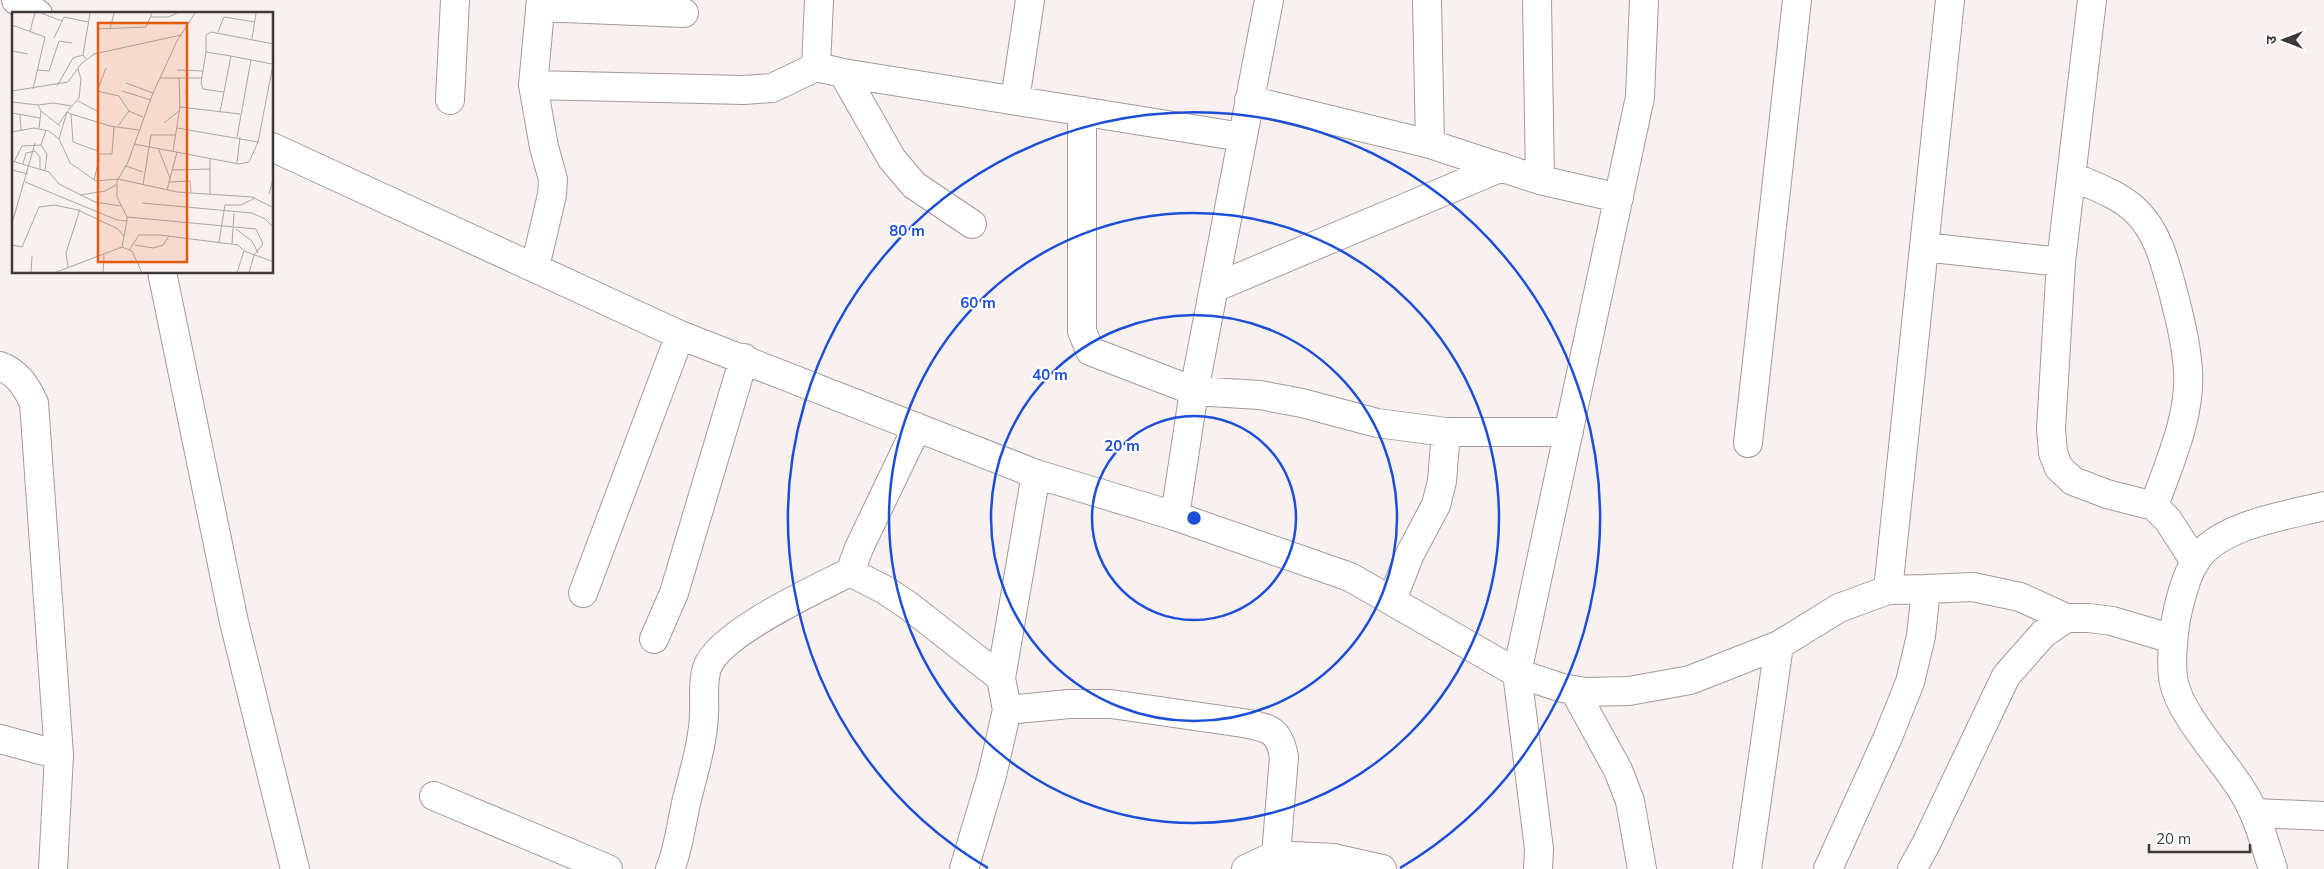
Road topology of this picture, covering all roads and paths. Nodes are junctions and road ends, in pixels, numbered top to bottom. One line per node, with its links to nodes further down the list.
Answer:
1 (16, 0): 13 (street)
2 (455, 0): 18 (street)
3 (819, 0): 15 (street)
4 (1030, 0): 19 (street)
5 (1270, 0): 20 (street)
6 (1427, 0): 23 (street)
7 (1537, 0): 27 (street)
8 (1644, 0): 28 (street)
9 (1797, 0): 42 (street)
10 (1950, 0): 30 (street)
11 (2092, 0): 26 (street)
12 (540, 3): 14 (street); 17 (street)
13 (35, 12)
14 (684, 13)
15 (816, 67): 16 (street); 17 (street)
16 (843, 74): 19 (street); 29 (street)
17 (533, 85): 32 (street)
18 (450, 100)
19 (1015, 100): 21 (street)
20 (1249, 100): 22 (street); 23 (street)
21 (1082, 111): 22 (street); 38 (street)
22 (1242, 137): 34 (street)
23 (1430, 144): 25 (street)
24 (274, 148): 32 (street)
25 (1502, 167): 27 (street); 34 (street)
26 (2071, 176): 31 (street); 44 (street)
27 (1540, 180): 28 (street)
28 (1619, 198): 41 (street)
29 (972, 224)
30 (1924, 247): 31 (street); 50 (street)
31 (2061, 262): 44 (street)
32 (535, 267): 35 (street)
33 (162, 274): 68 (street)
34 (1214, 288): 38 (street)
35 (680, 335): 36 (street); 51 (street)
36 (744, 358): 39 (street); 54 (street)
37 (0, 366): 62 (street)
38 (1194, 391): 40 (street); 46 (street)
39 (917, 427): 43 (street); 48 (street)
40 (1446, 432): 41 (street); 52 (street)
41 (1569, 432): 57 (street)
42 (1748, 443)
43 (1036, 474): 46 (street); 58 (street)
44 (2154, 506): 47 (street)
45 (2324, 506): 47 (street)
46 (1175, 516): 52 (street)
47 (2195, 562): 55 (street)
48 (850, 572): 58 (street); 70 (street)
49 (1926, 589): 50 (street); 53 (street); 77 (street)
50 (1888, 590): 56 (street)
51 (583, 593)
52 (1392, 600): 57 (street)
53 (2066, 618): 55 (street); 78 (street)
54 (654, 639)
55 (2173, 639): 64 (street)
56 (1779, 645): 59 (street); 76 (street)
57 (1517, 673): 59 (street); 74 (street)
58 (1001, 678): 60 (street)
59 (1574, 690): 75 (street)
60 (1007, 710): 66 (street); 71 (street)
61 (0, 739): 62 (street)
62 (58, 755): 67 (street)
63 (434, 796): 69 (street)
64 (2255, 813): 65 (street); 79 (street)
65 (2324, 816)
66 (1276, 855): 72 (street); 73 (street)
67 (53, 869)
68 (294, 869)
69 (608, 869)
70 (670, 869)
71 (964, 869)
72 (1246, 869)
73 (1382, 869)
74 (1538, 869)
75 (1642, 869)
76 (1747, 869)
77 (1828, 869)
78 (1912, 869)
79 (2273, 869)

